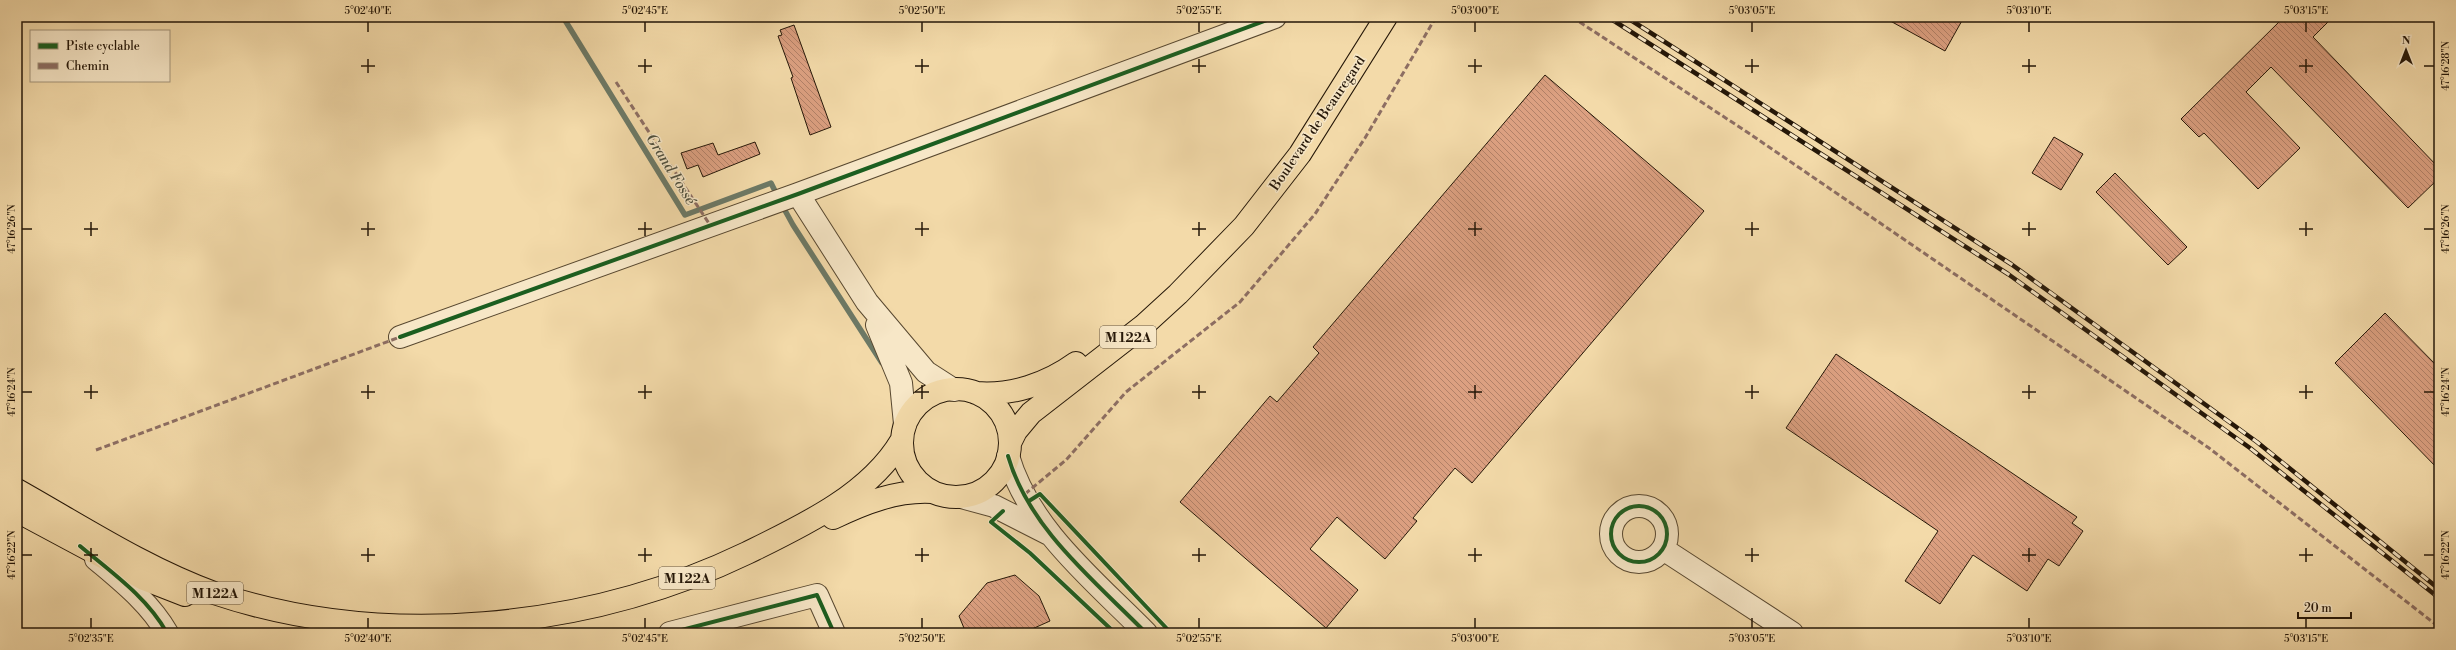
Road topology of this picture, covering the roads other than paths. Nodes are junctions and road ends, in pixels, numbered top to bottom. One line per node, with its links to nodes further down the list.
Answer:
1 (1275, 17): 4 (street)
2 (1374, 17): 5 (main road, Boulevard de Beauregard / M 122A)
3 (1386, 17): 5 (main road, Boulevard de Beauregard / M 122A)
4 (798, 194): 6 (street); 7 (street)
5 (1238, 224): 9 (main road, M 122A); 11 (main road, M 122A)
6 (867, 302): 8 (street); 10 (street)
7 (400, 336)
8 (954, 390): 9 (main road); 10 (main road)
9 (976, 393): 11 (main road)
10 (903, 432): 12 (main road, M 122A); 13 (main road)
11 (1009, 450): 14 (main road); 16 (street)
12 (17, 490)
13 (932, 492): 14 (main road); 21 (main road, M 122A)
14 (961, 497): 16 (street)
15 (17, 511): 17 (main road, M 122A)
16 (1049, 534): 24 (street)
17 (80, 546): 19 (street); 20 (main road, M 122A)
18 (1663, 549): 25 (street)
19 (167, 633)
20 (337, 633)
21 (498, 633)
22 (670, 633): 23 (street)
23 (834, 633)
24 (1146, 633)
25 (1792, 633)

